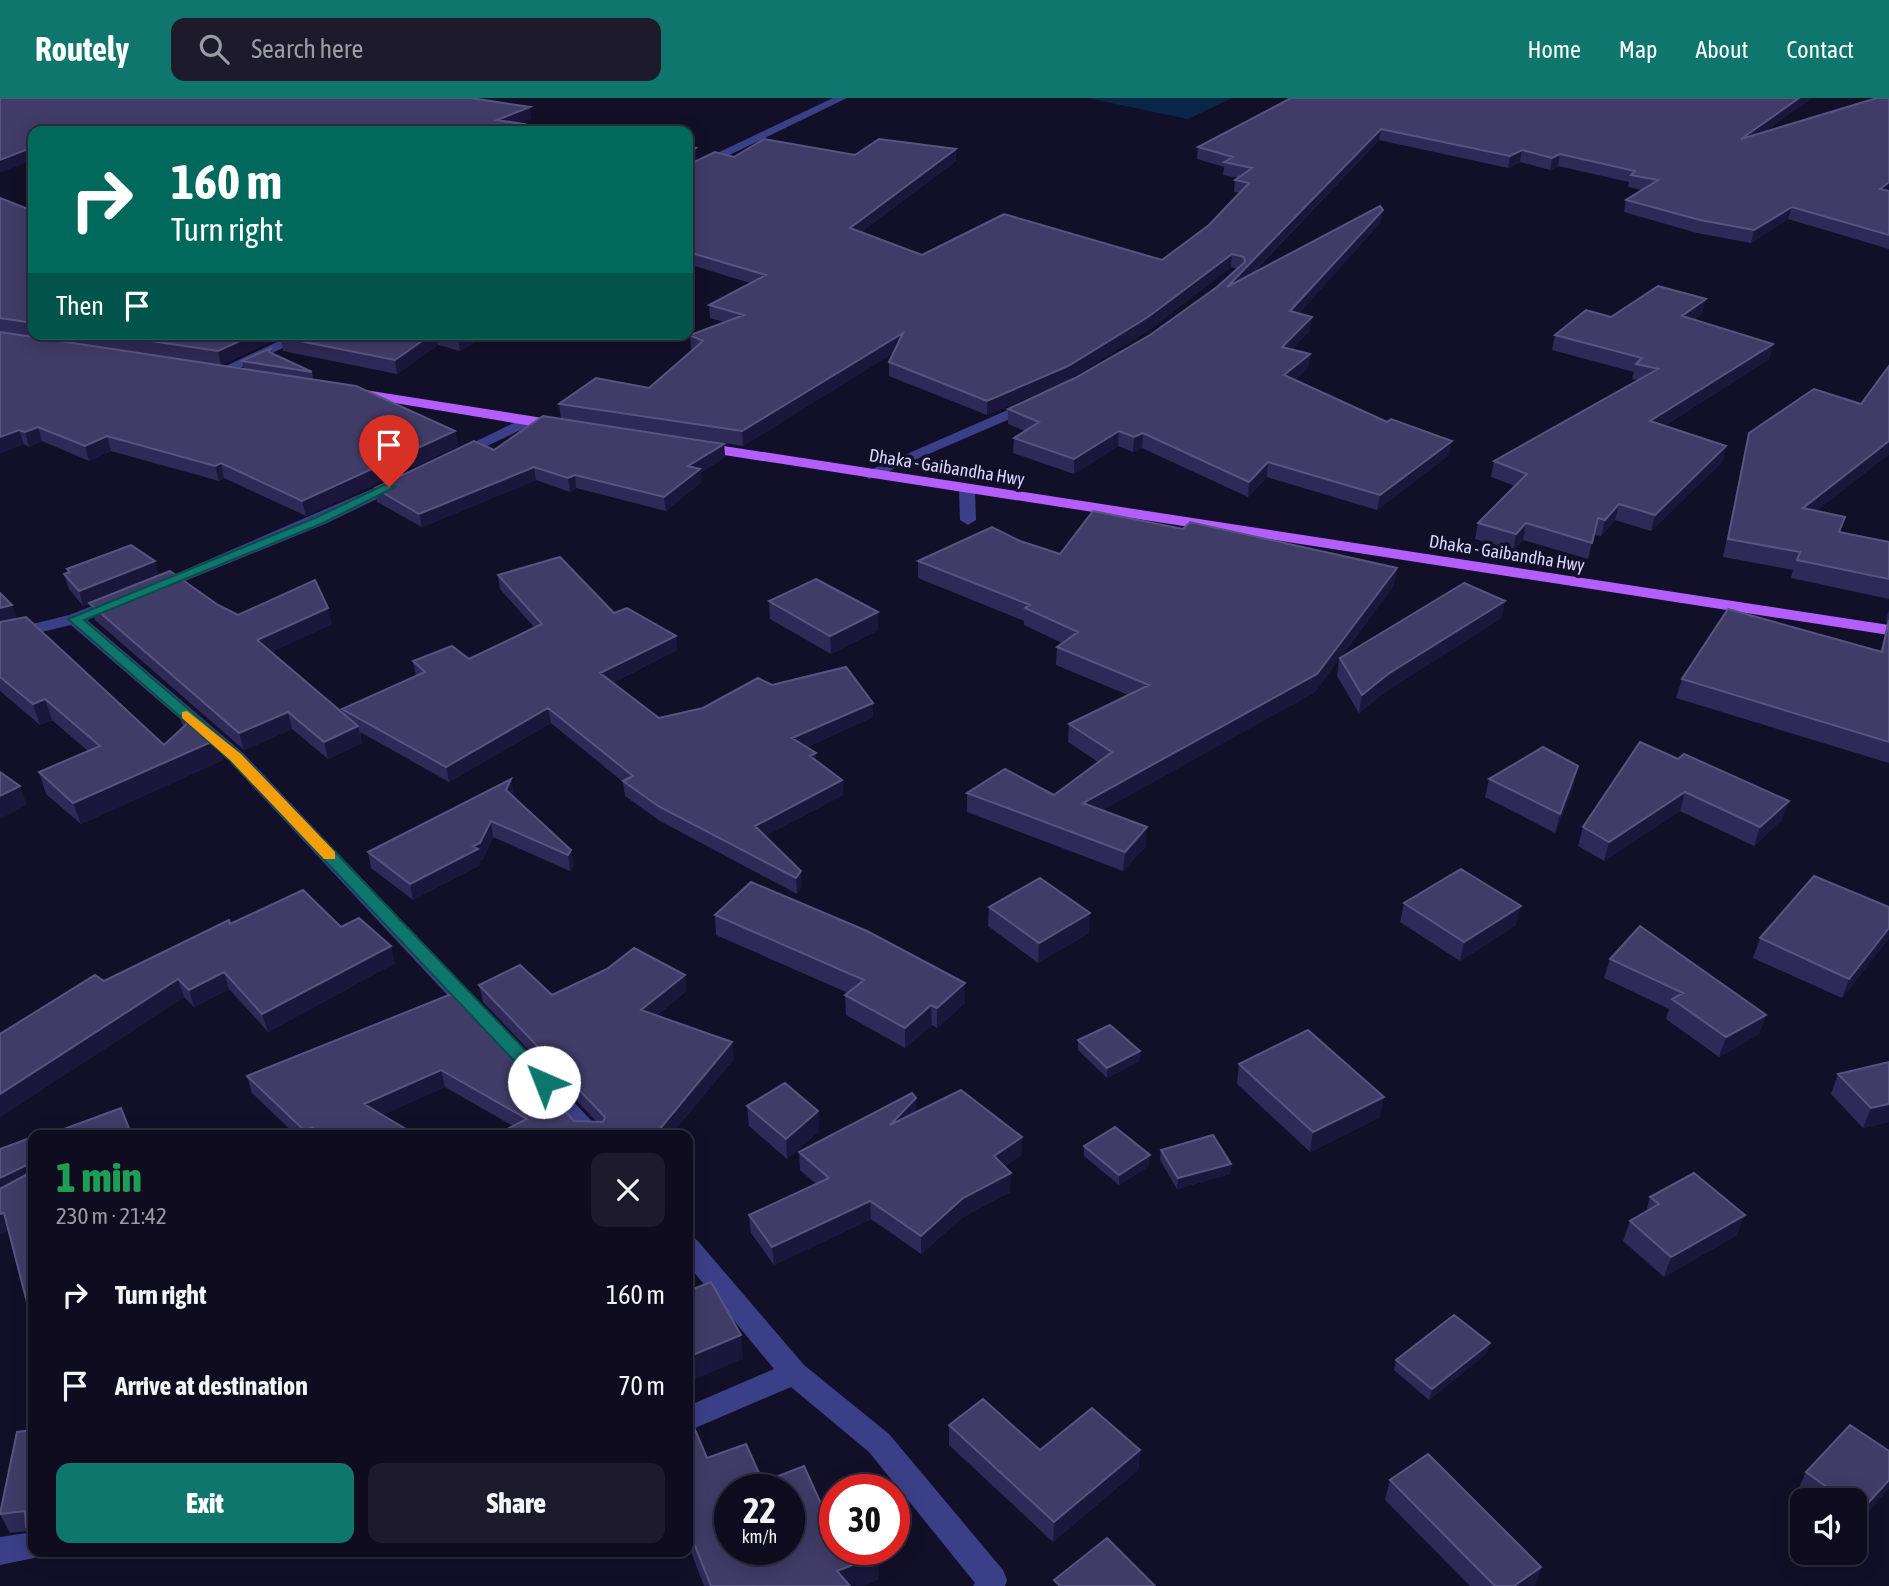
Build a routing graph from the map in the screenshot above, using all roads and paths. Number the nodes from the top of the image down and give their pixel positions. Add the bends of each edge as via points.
1 (842, 98) edge
2 (693, 170) edge
3 (291, 340) edge
4 (216, 370) joint
5 (249, 376) edge
6 (328, 388) edge
7 (1051, 395) edge
8 (528, 421) junction
9 (582, 429) edge
10 (678, 444) edge
11 (442, 462) edge
12 (417, 473) edge
13 (869, 474) junction
14 (967, 489) junction
15 (968, 520) dead end
16 (75, 619) junction
17 (1889, 630) edge
18 (0, 637) edge
19 (588, 1130) edge
20 (693, 1253) edge
21 (794, 1373) junction
22 (693, 1417) edge
23 (28, 1547) edge
24 (0, 1551) edge
25 (989, 1586) edge

1 - 2 street
3 - 4 street
4 - 5 main road
6 - 8 main road
7 - 13 street
8 - 9 main road
8 - 11 street
10 - 13 main road, Dhaka - Gaibandha Hwy
12 - 16 street via 319,520
13 - 14 main road, Dhaka - Gaibandha Hwy
14 - 15 street
14 - 17 main road, Dhaka - Gaibandha Hwy
16 - 18 street
16 - 19 street via 236,757
20 - 21 street
21 - 22 street
21 - 25 street via 879,1443 992,1580
23 - 24 street

